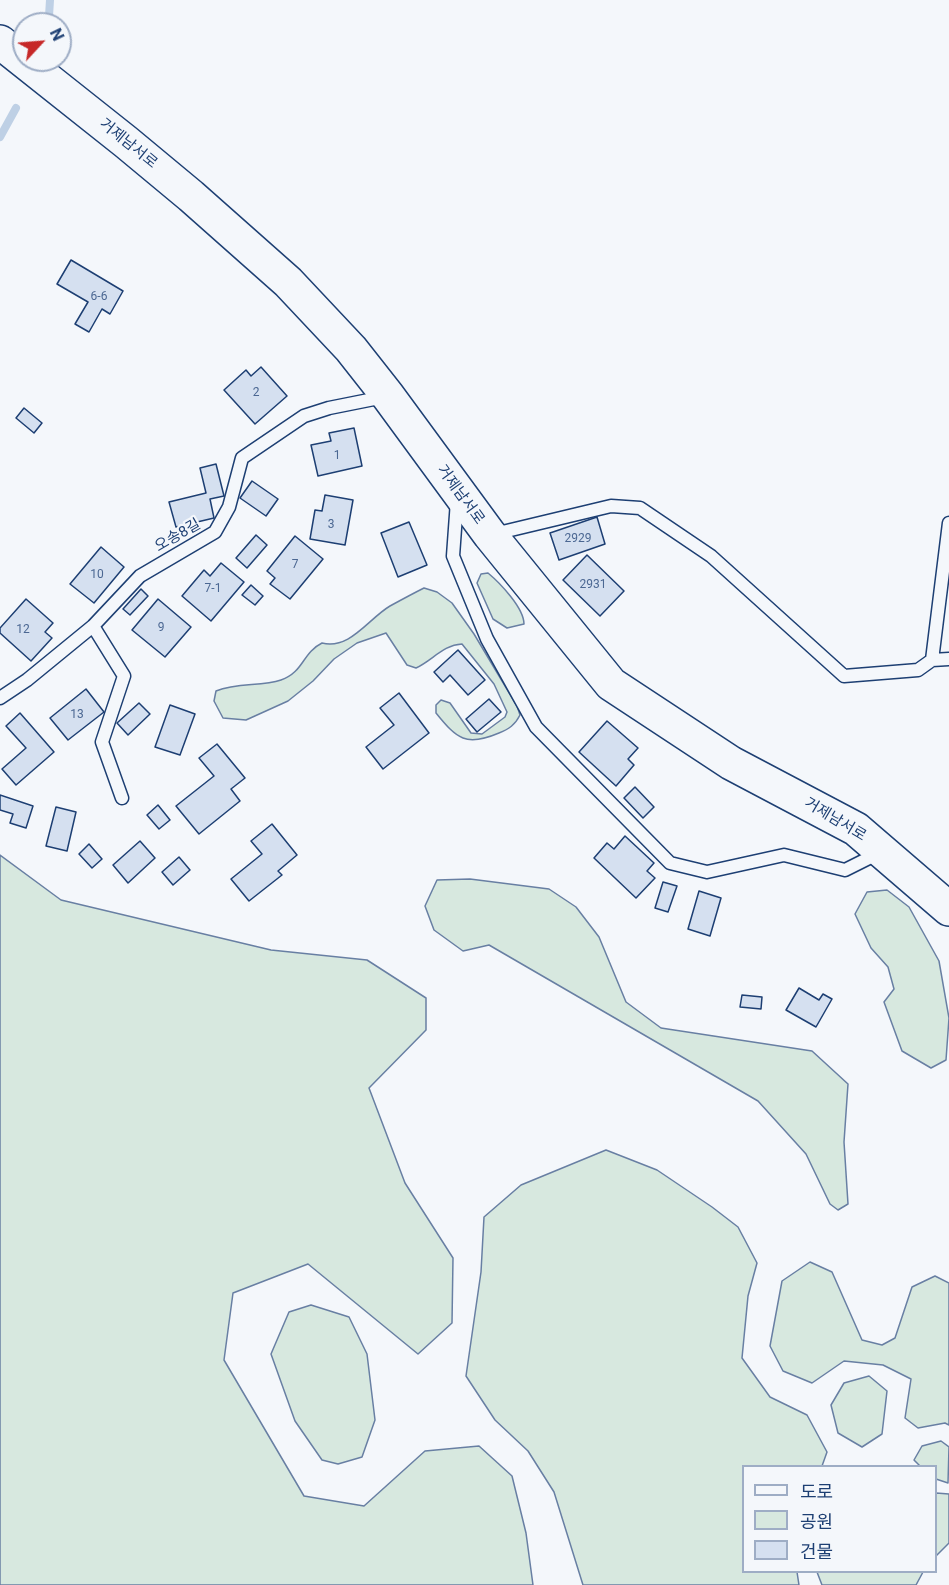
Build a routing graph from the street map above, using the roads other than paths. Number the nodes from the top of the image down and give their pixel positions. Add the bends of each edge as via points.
1 (0, 42) edge
2 (388, 396) junction
3 (458, 492) junction
4 (949, 523) edge
5 (490, 536) junction
6 (93, 626) junction
7 (949, 659) edge
8 (932, 660) junction
9 (0, 698) edge
10 (122, 798) dead end
11 (883, 851) junction
12 (949, 909) edge

1 - 2 main road, 거제남서로 via 143,156 288,282 351,349
2 - 3 main road, 거제남서로
2 - 6 lane, 오송8길 via 304,416 242,458 229,507 215,532 140,576
3 - 5 main road, 거제남서로
3 - 11 lane via 453,556 487,639 536,727 670,863 707,872 784,855 844,870
4 - 8 lane
5 - 8 lane via 611,506 640,508 711,556 844,676 918,670
5 - 11 main road, 거제남서로 via 611,684 732,763 856,829
6 - 9 lane, 오송8길
6 - 10 lane via 124,676 102,741
7 - 8 lane
11 - 12 main road, 거제남서로

